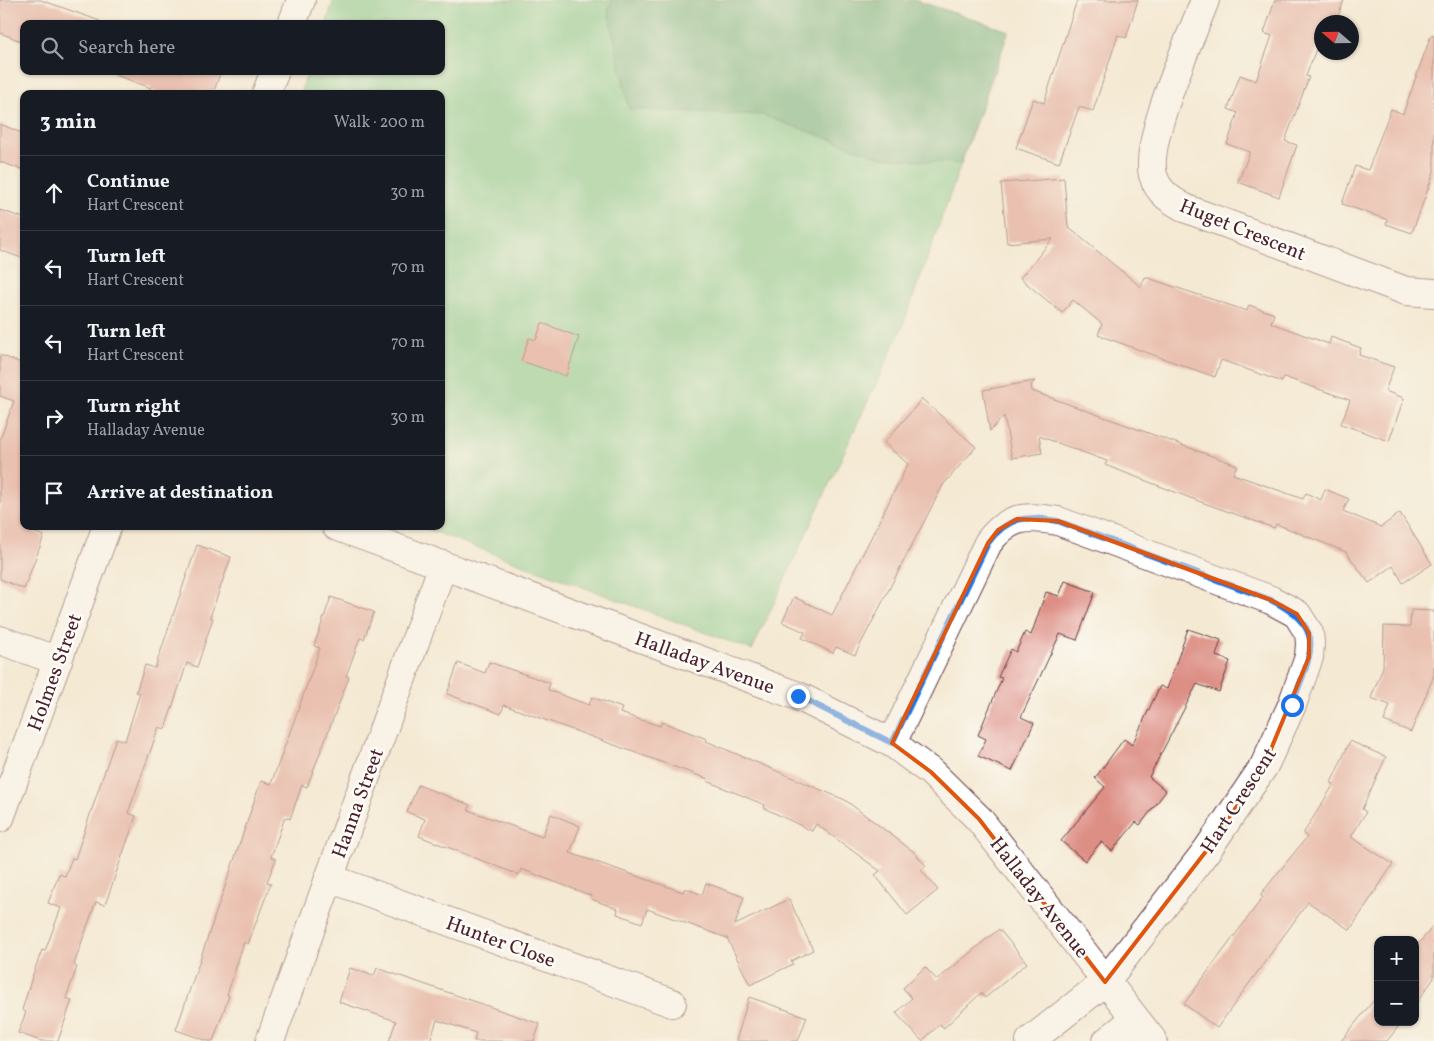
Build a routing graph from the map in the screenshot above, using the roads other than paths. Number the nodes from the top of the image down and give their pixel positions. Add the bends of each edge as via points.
1 (301, 0) edge
2 (1205, 0) edge
3 (294, 20) edge
4 (273, 75) edge
5 (268, 90) edge
6 (1434, 293) edge
7 (106, 530) edge
8 (347, 530) edge
9 (443, 565) junction
10 (0, 640) edge
11 (58, 661) junction
12 (892, 743) junction
13 (0, 818) edge
14 (330, 878) junction
15 (1105, 982) junction
16 (672, 1003) dead end
17 (1135, 1019) junction
18 (270, 1041) edge
19 (1030, 1041) edge
20 (1107, 1041) edge
21 (1153, 1041) edge

1 - 3 street
2 - 6 street, Huget Crescent via 1153,144 1154,176 1160,190 1187,209 1406,291
4 - 5 street
7 - 11 street, Holmes Street
8 - 9 street, Halladay Avenue
9 - 12 street, Halladay Avenue via 798,696
9 - 14 street, Hanna Street
10 - 11 street
11 - 13 street, Holmes Street
12 - 15 street, Halladay Avenue via 930,772 979,819
12 - 15 street, Hart Crescent via 988,543 1006,523 1017,519 1058,521 1271,600 1297,614 1309,633 1309,657 1292,705 1264,766 1212,843
14 - 16 street, Hunter Close
14 - 18 street, Hanna Street
15 - 17 street, Halladay Avenue
15 - 19 street, Hart Crescent
17 - 20 street
17 - 21 street, Halladay Avenue

